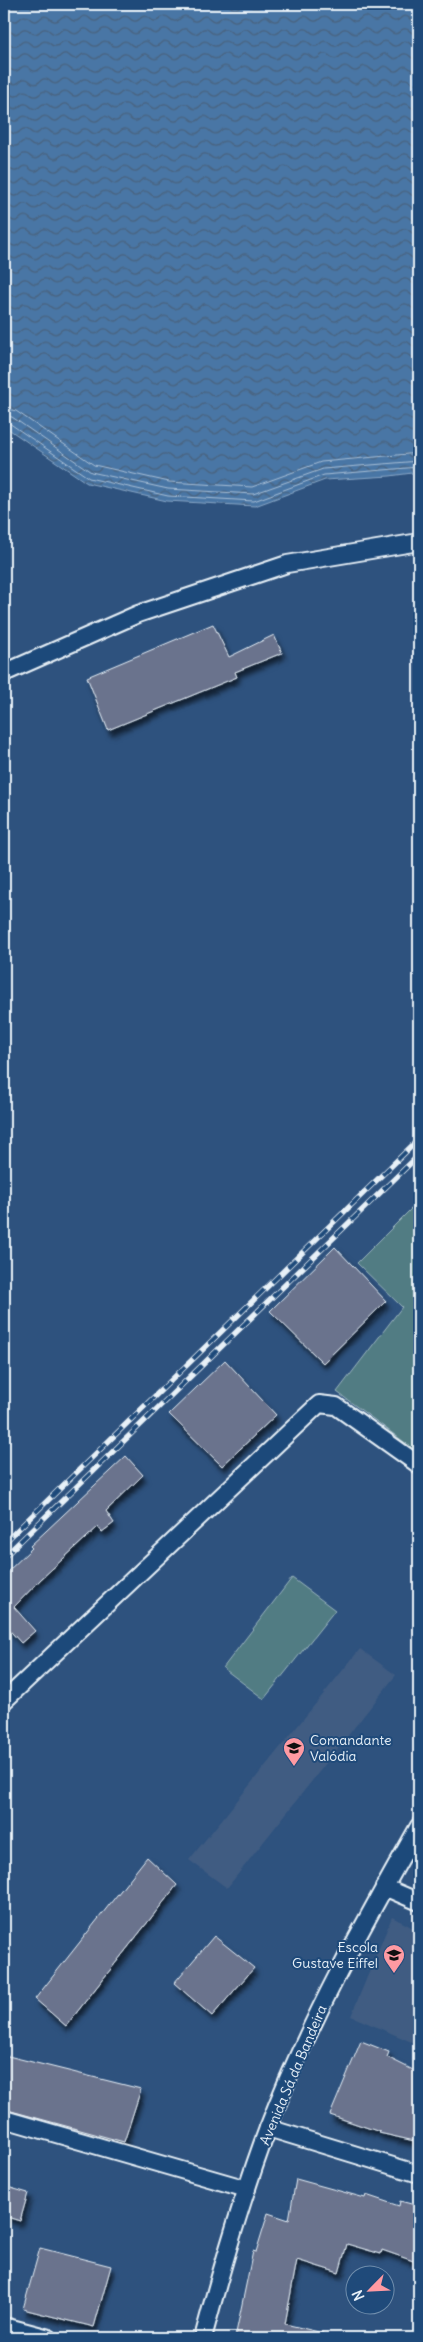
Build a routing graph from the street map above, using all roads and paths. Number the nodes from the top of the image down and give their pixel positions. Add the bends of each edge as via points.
1 (419, 542) edge
2 (4, 673) edge
3 (419, 1465) edge
4 (4, 1701) edge
5 (419, 1826) edge
6 (384, 1887) junction
7 (419, 1902) edge
8 (4, 2119) edge
9 (268, 2128) junction
10 (419, 2174) edge
11 (247, 2189) junction
12 (4, 2326) edge
13 (49, 2338) edge
14 (203, 2338) edge

1 - 2 street via 287,564 138,614
3 - 4 street via 336,1406 318,1404
5 - 6 street, Avenida Sá da Bandeira
6 - 7 street
6 - 9 street, Avenida Sá da Bandeira via 326,1998
8 - 11 street
9 - 10 street
9 - 11 street, Avenida Sá da Bandeira
11 - 14 street, Avenida Sá da Bandeira
12 - 13 street

